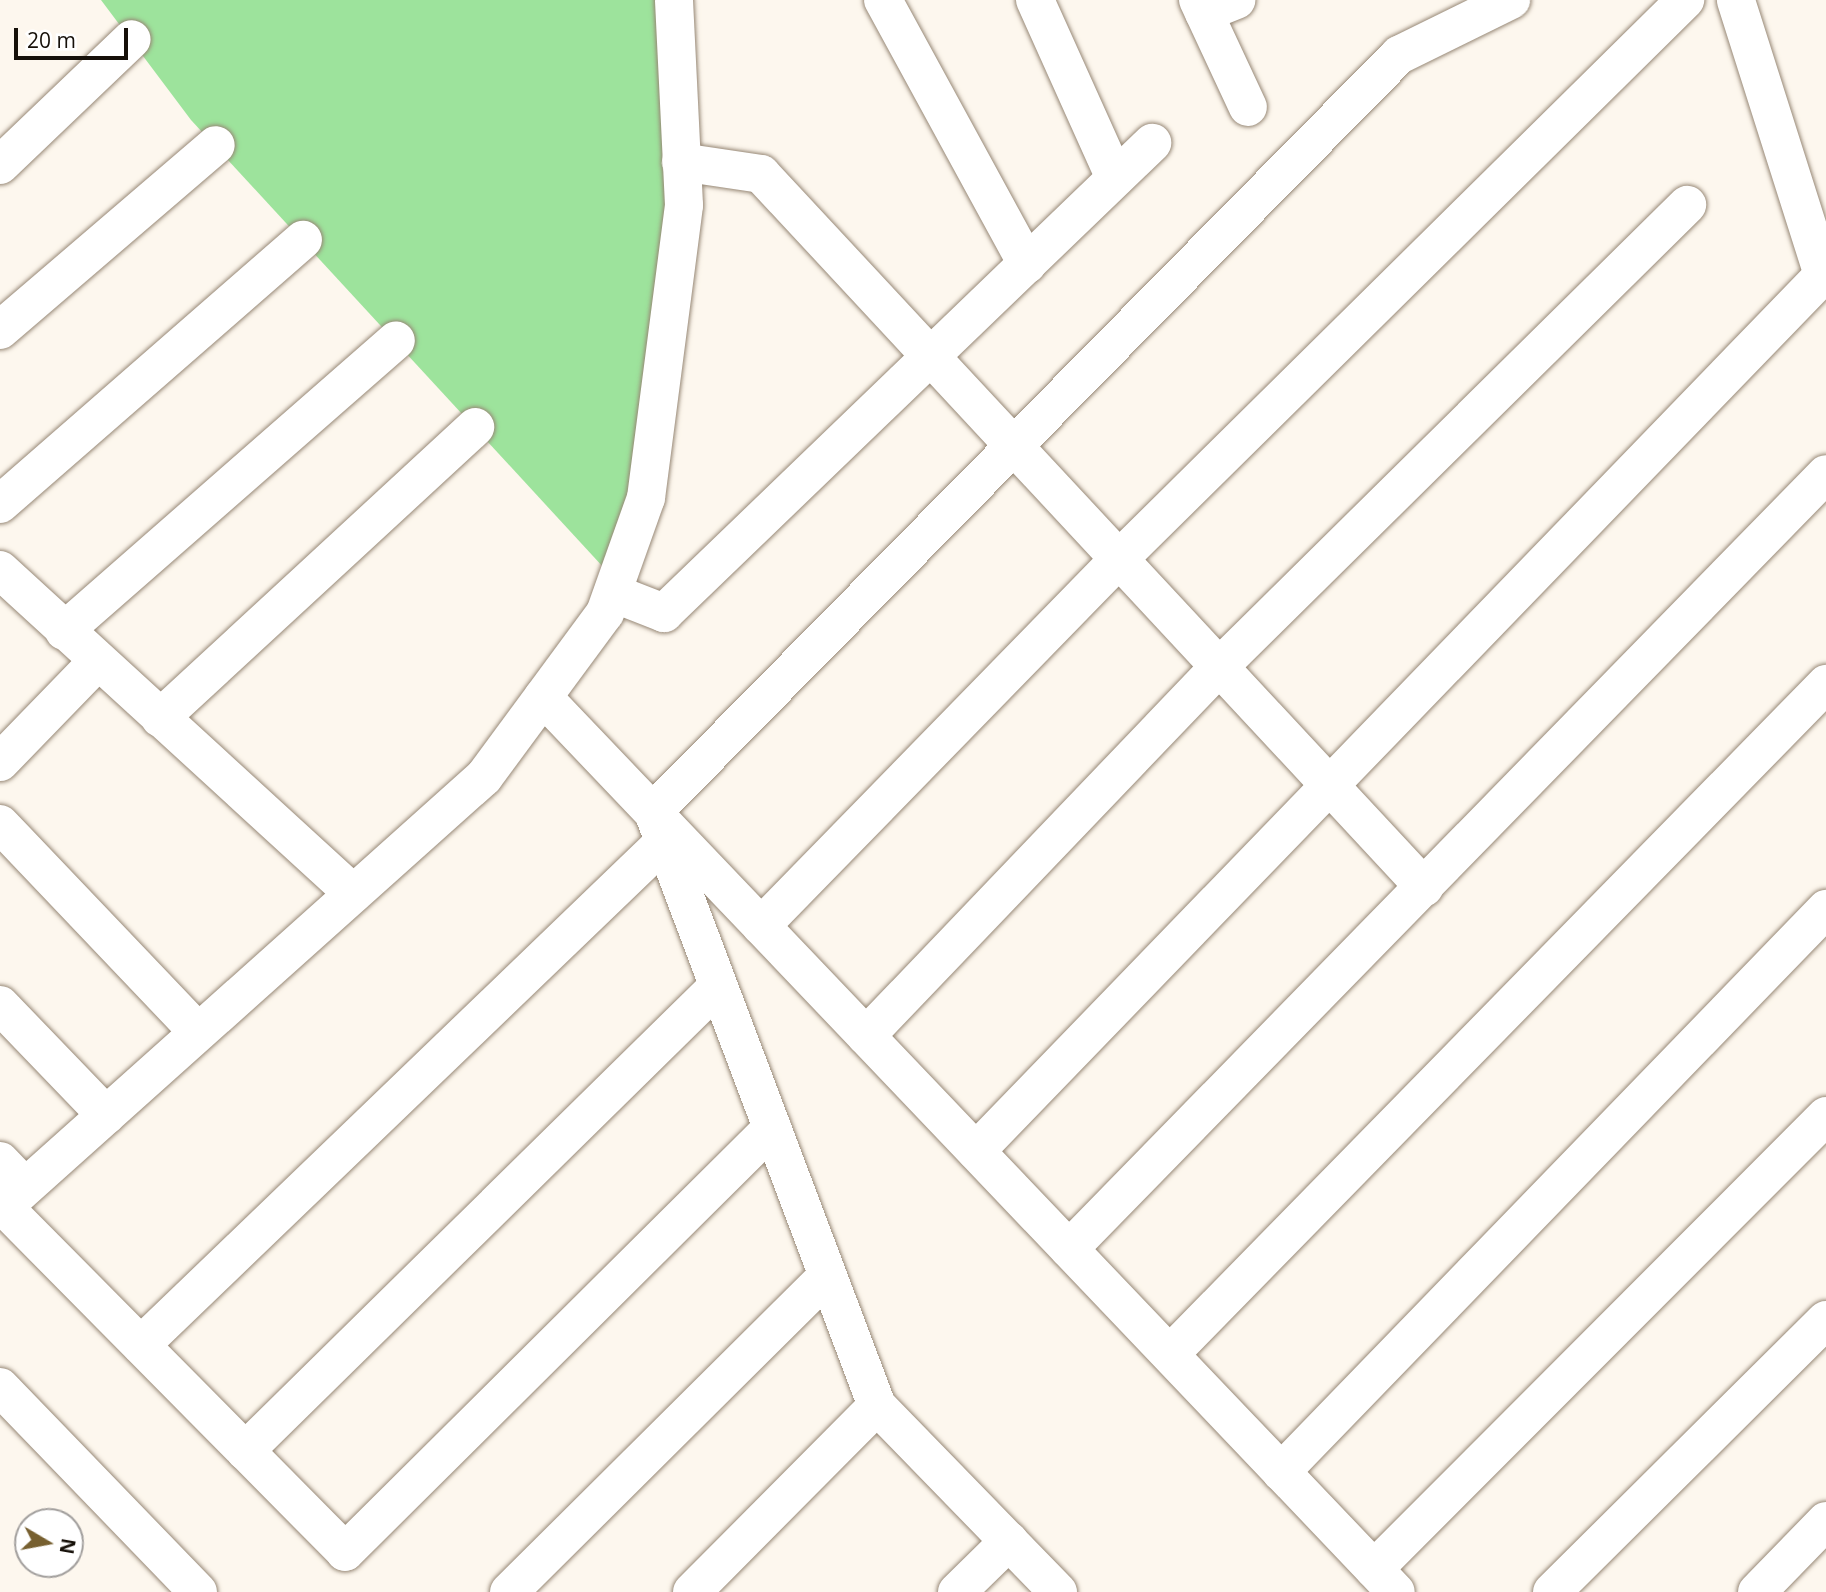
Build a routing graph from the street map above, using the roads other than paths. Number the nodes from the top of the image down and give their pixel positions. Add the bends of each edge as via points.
1 (674, 0) edge
2 (883, 0) edge
3 (1035, 0) edge
4 (1511, 0) edge
5 (1685, 0) edge
6 (1736, 0) edge
7 (1213, 4) edge
8 (132, 40) dead end
9 (1248, 107) dead end
10 (1152, 143) dead end
11 (216, 145) dead end
12 (681, 162) junction
13 (0, 165) edge
14 (1115, 178) junction
15 (1687, 205) dead end
16 (303, 240) dead end
17 (1027, 264) junction
18 (0, 330) edge
19 (396, 340) dead end
20 (931, 357) junction
21 (475, 427) dead end
22 (1014, 446) junction
23 (1826, 474) edge
24 (0, 504) edge
25 (1119, 559) junction
26 (0, 570) edge
27 (613, 593) junction
28 (64, 631) junction
29 (98, 661) junction
30 (1219, 667) junction
31 (1826, 684) edge
32 (543, 697) junction
33 (160, 718) junction
34 (0, 762) edge
35 (1330, 785) junction
36 (0, 824) edge
37 (658, 827) junction
38 (1424, 887) junction
39 (353, 894) junction
40 (1826, 909) edge
41 (761, 926) junction
42 (718, 986) junction
43 (0, 1005) edge
44 (198, 1032) junction
45 (866, 1036) junction
46 (106, 1115) junction
47 (1826, 1116) edge
48 (772, 1128) junction
49 (976, 1151) junction
50 (7, 1191) edge
51 (1069, 1249) junction
52 (827, 1276) junction
53 (1826, 1320) edge
54 (141, 1345) junction
55 (1170, 1354) junction
56 (0, 1387) edge
57 (877, 1406) junction
58 (245, 1451) junction
59 (1281, 1472) junction
60 (1826, 1521) edge
61 (1009, 1541) junction
62 (1385, 1580) edge
63 (198, 1592) edge
64 (509, 1592) edge
65 (692, 1592) edge
66 (957, 1592) edge
67 (1058, 1592) edge
68 (1552, 1592) edge
69 (1757, 1592) edge

1 - 12 street
2 - 17 street
3 - 14 street
4 - 22 street via 1399,55
5 - 25 street
6 - 35 street via 1823,275
7 - 9 street
8 - 13 street
10 - 14 street
11 - 18 street
12 - 20 street via 761,174
12 - 27 street via 684,205 646,498
14 - 17 street
15 - 30 street
16 - 24 street
17 - 20 street
19 - 28 street
20 - 22 street
20 - 27 street via 664,613
21 - 33 street
22 - 25 street
22 - 37 street
23 - 38 street
25 - 30 street
25 - 41 street
26 - 28 street
27 - 32 street via 605,613
28 - 29 street
29 - 33 street
29 - 34 street
30 - 35 street
30 - 45 street
31 - 55 street
32 - 37 street
32 - 39 street via 484,777
33 - 39 street
35 - 38 street
35 - 49 street
36 - 44 street
37 - 41 street
37 - 42 street
37 - 54 street
38 - 51 street
39 - 44 street
40 - 59 street
41 - 45 street
42 - 48 street
42 - 58 street
43 - 46 street
44 - 46 street
45 - 49 street
46 - 50 street
47 - 62 street
48 - 52 street
48 - 58 street via 345,1552
49 - 51 street
50 - 54 street
51 - 55 street
52 - 57 street
52 - 64 street
53 - 68 street
54 - 58 street
55 - 59 street
56 - 63 street
57 - 61 street
57 - 65 street
59 - 62 street
60 - 69 street
61 - 66 street
61 - 67 street

